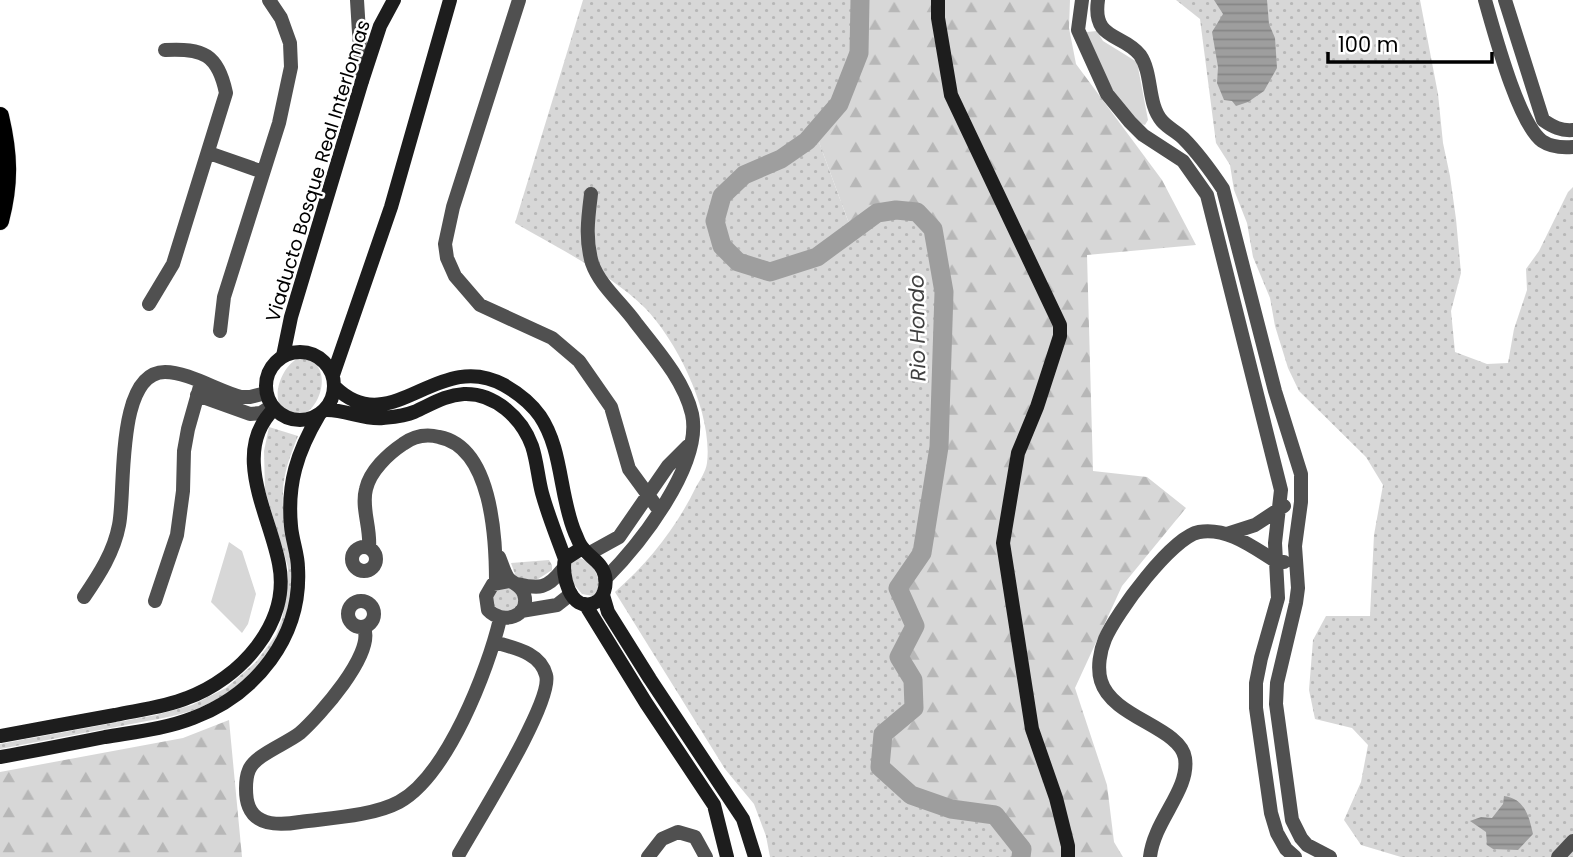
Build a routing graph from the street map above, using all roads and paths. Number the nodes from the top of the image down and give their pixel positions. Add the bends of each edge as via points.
1 (269, 0) edge
2 (356, 0) edge
3 (394, 0) edge
4 (450, 0) edge
5 (519, 0) edge
6 (938, 0) edge
7 (1082, 0) edge
8 (1098, 0) edge
9 (1485, 0) edge
10 (1505, 0) edge
11 (1100, 22) junction
12 (1079, 30) junction
13 (165, 50) dead end
14 (362, 81) junction
15 (0, 116) edge
16 (1161, 121) junction
17 (1573, 130) edge
18 (1143, 135) junction
19 (1573, 147) edge
20 (209, 153) junction
21 (263, 172) junction
22 (591, 194) dead end
23 (0, 221) edge
24 (149, 304) dead end
25 (220, 331) dead end
26 (284, 356) junction
27 (334, 381) junction
28 (199, 389) junction
29 (271, 403) junction
30 (322, 412) junction
31 (692, 442) junction
32 (648, 495) junction
33 (1301, 502) junction
34 (1281, 506) junction
35 (659, 510) junction
36 (1227, 534) junction
37 (369, 548) dead end
38 (586, 551) junction
39 (1295, 561) junction
40 (1277, 562) junction
41 (563, 565) junction
42 (606, 579) junction
43 (508, 582) junction
44 (571, 594) junction
45 (603, 595) junction
46 (84, 597) dead end
47 (155, 601) dead end
48 (585, 604) junction
49 (521, 611) junction
50 (499, 619) junction
51 (364, 628) dead end
52 (494, 642) junction
53 (0, 736) edge
54 (0, 757) edge
55 (1573, 841) edge
56 (459, 854) dead end
57 (648, 857) edge
58 (706, 857) edge
59 (727, 857) edge
60 (755, 857) edge
61 (1068, 857) edge
62 (1150, 857) edge
63 (1295, 857) edge
64 (1330, 857) edge
65 (1559, 857) edge

1 - 21 street via 290,43 291,67
2 - 14 street
3 - 14 main road, Viaducto Bosque Real Interlomas
4 - 27 main road via 391,208
5 - 32 street via 453,207 445,244 447,258 455,276 480,305 552,338 579,361 611,407 629,469
6 - 61 main road via 951,95 1060,325 1037,407 1018,453 1003,543 1032,729 1056,798
7 - 12 street
8 - 11 street
9 - 19 street via 1530,129 1542,141 1559,148
10 - 17 street via 1543,120 1553,128
11 - 12 street
11 - 16 street via 1107,34 1140,56
12 - 18 street via 1107,94
13 - 20 street via 188,48 207,54 222,77 226,93
14 - 26 main road, Viaducto Bosque Real Interlomas via 291,317
15 - 23 main road via 8,190
16 - 18 street
16 - 33 street via 1189,145 1223,189 1301,474
18 - 34 street via 1183,162 1208,195 1281,490
20 - 21 street
20 - 24 street via 173,264
21 - 25 street via 225,297
22 - 31 street via 586,235 593,265 675,376 692,415
26 - 27 main road via 313,354 325,362
26 - 29 main road via 268,373
27 - 30 main road via 331,402
27 - 38 main road via 349,398 379,404 405,398 439,381 475,376 493,379 525,399 547,426 568,513
28 - 29 street
28 - 46 street via 165,372 153,374 136,391 125,447 119,526 103,568
28 - 47 street via 184,451 177,535
29 - 30 main road via 285,418 299,421
29 - 53 main road via 259,428 255,470 256,488 280,566 278,597 268,631 249,656 220,681 187,699
30 - 41 main road via 340,410 380,418 407,414 463,394 479,394 497,402 512,415 532,446
30 - 54 main road via 296,464 289,495 298,568 292,623 262,671 230,699 194,718
31 - 32 street
31 - 35 street via 681,477
32 - 35 street
32 - 38 street via 620,537
33 - 34 street
33 - 39 street
34 - 36 street via 1255,525
34 - 40 street
35 - 42 street via 632,552
36 - 40 street
36 - 62 street via 1196,533 1174,546 1112,628 1098,667 1103,687 1115,704 1174,740 1185,755 1183,782 1155,832
37 - 43 street via 365,501 373,472 403,443 427,435 447,438 474,460
38 - 41 main road
38 - 42 main road
39 - 40 street
39 - 64 street via 1295,617 1277,684 1282,755 1296,830 1312,849
40 - 63 street via 1278,598 1261,658 1256,708 1271,813 1277,833
41 - 43 street via 553,582 543,586
41 - 44 main road
42 - 45 main road
43 - 49 street via 524,594
43 - 50 street via 488,590 488,610
44 - 48 main road
44 - 49 street via 557,605
45 - 48 main road via 597,602
45 - 60 main road via 608,612 743,819
48 - 59 main road via 714,805
49 - 50 street via 511,619
50 - 52 street
51 - 52 street via 362,651 335,695 300,732 249,770 248,807 257,819 295,823 399,802 422,784 445,755
52 - 56 street via 537,657 547,676 534,721
55 - 65 street
57 - 58 street via 662,839 678,832 695,837

